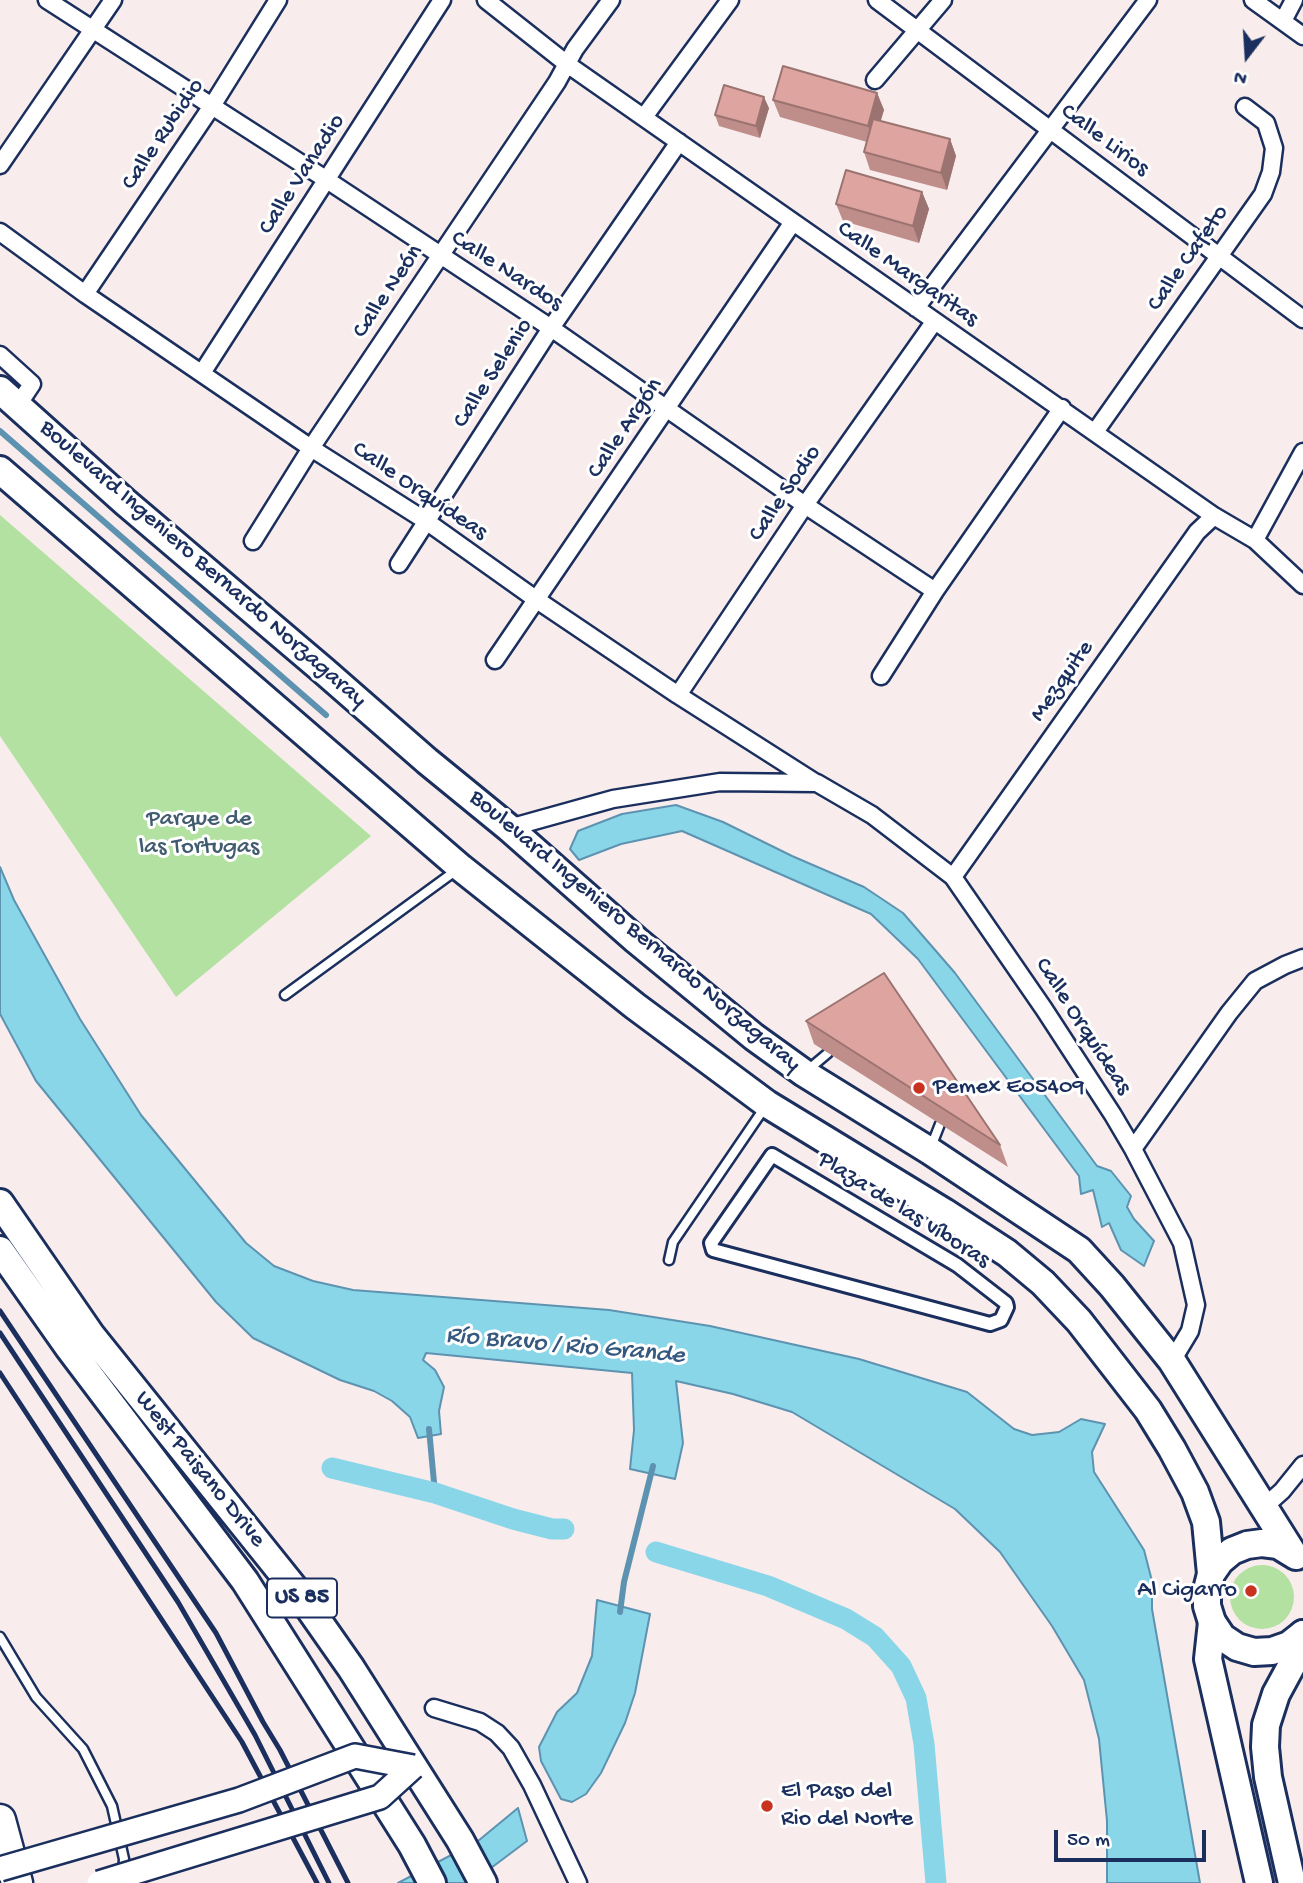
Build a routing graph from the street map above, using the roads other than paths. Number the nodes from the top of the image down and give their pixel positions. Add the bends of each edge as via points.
1 (47, 0) edge
2 (113, 0) edge
3 (278, 0) edge
4 (442, 0) edge
5 (486, 0) edge
6 (611, 0) edge
7 (730, 0) edge
8 (877, 0) edge
9 (943, 0) edge
10 (1149, 0) edge
11 (1253, 0) edge
12 (1294, 0) edge
13 (1283, 21) junction
14 (93, 30) junction
15 (919, 30) junction
16 (1303, 36) edge
17 (567, 64) junction
18 (875, 80) dead end
19 (212, 106) junction
20 (1245, 107) dead end
21 (644, 117) junction
22 (1049, 128) junction
23 (679, 142) junction
24 (0, 165) edge
25 (327, 180) junction
26 (793, 222) junction
27 (0, 232) edge
28 (1219, 256) junction
29 (440, 257) junction
30 (85, 294) junction
31 (916, 308) junction
32 (1303, 319) edge
33 (934, 322) junction
34 (551, 328) junction
35 (0, 355) edge
36 (202, 373) junction
37 (17, 393) edge
38 (1062, 408) junction
39 (666, 410) junction
40 (1095, 432) junction
41 (311, 448) junction
42 (1303, 452) edge
43 (0, 470) edge
44 (805, 505) junction
45 (1214, 516) junction
46 (426, 521) junction
47 (1255, 540) junction
48 (253, 541) dead end
49 (399, 564) dead end
50 (1303, 585) edge
51 (935, 591) junction
52 (537, 600) junction
53 (495, 660) dead end
54 (881, 676) dead end
55 (678, 695) junction
56 (817, 783) junction
57 (509, 828) junction
58 (461, 868) junction
59 (954, 877) junction
60 (1303, 958) edge
61 (285, 995) dead end
62 (828, 1053) edge
63 (804, 1073) junction
64 (766, 1104) junction
65 (879, 1120) junction
66 (940, 1124) edge
67 (1133, 1149) junction
68 (930, 1151) junction
69 (854, 1156) junction
70 (0, 1203) edge
71 (710, 1245) joint
72 (0, 1250) edge
73 (669, 1260) dead end
74 (80, 1341) junction
75 (1172, 1361) junction
76 (1303, 1465) edge
77 (1264, 1507) junction
78 (1299, 1556) edge
79 (1211, 1574) junction
80 (1212, 1622) junction
81 (1303, 1634) edge
82 (0, 1637) edge
83 (433, 1708) dead end
84 (355, 1756) junction
85 (414, 1767) junction
86 (380, 1797) junction
87 (0, 1819) edge
88 (9, 1872) edge
89 (1295, 1878) edge
90 (99, 1883) edge
91 (123, 1883) edge
92 (432, 1883) edge
93 (483, 1883) edge
94 (578, 1883) edge
95 (1258, 1883) edge

1 - 14 street, Calle Nardos
2 - 14 street
3 - 19 street, Calle Rubidio
4 - 25 street, Calle Vanadio
5 - 17 street, Calle Margaritas
6 - 17 street, Calle Neón
7 - 21 street
8 - 15 street, Calle Lirios
9 - 15 street
10 - 22 street
11 - 13 street
12 - 13 street
13 - 16 street
14 - 19 street, Calle Nardos
14 - 24 street
15 - 18 street
15 - 22 street, Calle Lirios
17 - 21 street, Calle Margaritas
17 - 29 street, Calle Neón
19 - 25 street, Calle Nardos
19 - 30 street, Calle Rubidio
20 - 28 street, Calle Cafeto via 1266,123 1274,148 1271,172 1263,194
21 - 23 street, Calle Margaritas
22 - 28 street, Calle Lirios
22 - 31 street
23 - 26 street, Calle Margaritas
23 - 34 street, Calle Selenio
25 - 29 street, Calle Nardos
25 - 36 street, Calle Vanadio
26 - 31 street, Calle Margaritas
26 - 39 street, Calle Argón
27 - 30 street, Calle Orquídeas
28 - 32 street, Calle Lirios
28 - 40 street, Calle Cafeto
29 - 34 street, Calle Nardos
29 - 41 street, Calle Neón
30 - 36 street, Calle Orquídeas
31 - 33 street, Calle Margaritas
33 - 38 street, Calle Margaritas
33 - 44 street, Calle Sodio
34 - 39 street, Calle Nardos
34 - 46 street, Calle Selenio
35 - 37 street
36 - 41 street, Calle Orquídeas
37 - 57 main road, Boulevard Ingeniero Bernardo Norzagaray via 125,502
38 - 40 street, Calle Margaritas
38 - 51 street
39 - 44 street, Calle Nardos
39 - 52 street, Calle Argón
40 - 45 street, Calle Margaritas
41 - 46 street, Calle Orquídeas
41 - 48 street, Calle Neón
42 - 47 street
43 - 58 main road, Boulevard Ingeniero Bernardo Norzagaray
44 - 51 street, Calle Nardos
44 - 55 street, Calle Sodio
45 - 47 street, Calle Margaritas
45 - 59 street, Mezquite via 1197,532
46 - 49 street, Calle Selenio
46 - 52 street, Calle Orquídeas
47 - 50 street, Calle Margaritas
51 - 54 street
52 - 53 street, Calle Argón
52 - 55 street, Calle Orquídeas
55 - 56 street, Calle Orquídeas
56 - 57 street, Calle Orquídeas via 720,782 613,799
56 - 59 street, Calle Orquídeas via 872,815
57 - 63 main road, Boulevard Ingeniero Bernardo Norzagaray via 647,949
58 - 61 lane
58 - 64 main road, Boulevard Ingeniero Bernardo Norzagaray
59 - 67 street, Calle Orquídeas
60 - 67 street via 1255,981
62 - 63 lane
63 - 65 main road, Boulevard Ingeniero Bernardo Norzagaray
64 - 69 main road, Boulevard Ingeniero Bernardo Norzagaray
64 - 73 lane via 673,1242
65 - 68 main road, Boulevard Ingeniero Bernardo Norzagaray
65 - 69 main road
66 - 68 lane
67 - 75 street, Calle Orquídeas via 1182,1243 1192,1283 1196,1305 1190,1331
68 - 75 main road, Boulevard Ingeniero Bernardo Norzagaray via 1079,1250
69 - 79 main road, Boulevard Ingeniero Bernardo Norzagaray via 1007,1253 1079,1321 1148,1410 1195,1492 1206,1522
70 - 74 main road, West Paisano Drive / US 85
71 - 71 street, Plaza de las víboras via 713,1251 989,1324 1001,1320 1007,1307 957,1265 772,1156
72 - 74 main road, West Paisano Drive / US 85
74 - 84 main road, West Paisano Drive / US 85 via 245,1581
74 - 85 main road, West Paisano Drive / US 85 via 302,1598
75 - 77 main road, Boulevard Ingeniero Bernardo Norzagaray
76 - 77 street
77 - 78 main road, Boulevard Ingeniero Bernardo Norzagaray
78 - 79 main road via 1278,1545 1247,1545 1232,1551
79 - 80 main road, Boulevard Ingeniero Bernardo Norzagaray via 1207,1598
80 - 81 main road via 1222,1637 1254,1652 1289,1645
80 - 95 main road via 1208,1658
81 - 89 main road via 1296,1659 1276,1694 1265,1747 1268,1777
82 - 91 lane via 36,1697 83,1749 111,1806 124,1859
83 - 94 street via 480,1723 511,1748
84 - 85 main road, bridge
84 - 86 main road, West Paisano Drive / US 85
84 - 88 main road, bridge via 239,1800
85 - 86 main road, bridge
85 - 93 main road, West Paisano Drive / US 85
86 - 90 main road, bridge
86 - 92 main road, West Paisano Drive / US 85
87 - 88 highway

